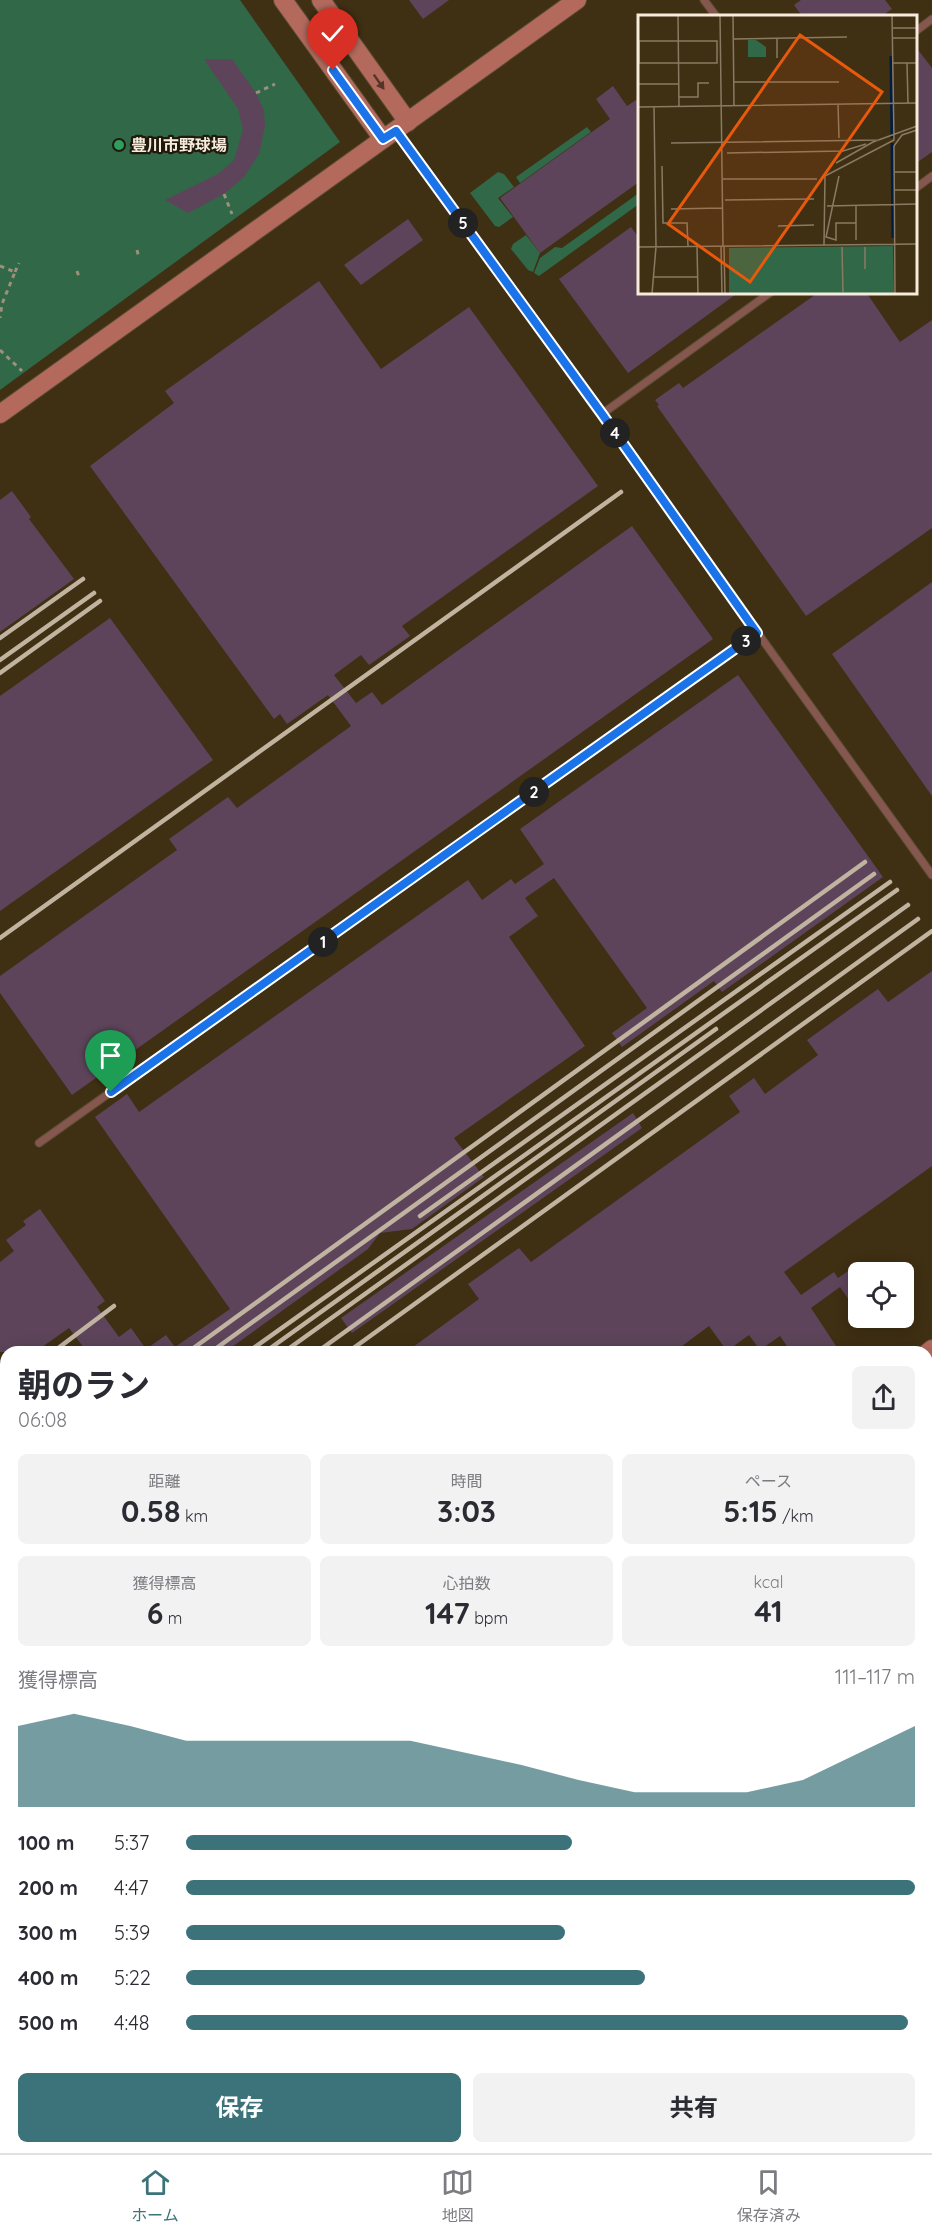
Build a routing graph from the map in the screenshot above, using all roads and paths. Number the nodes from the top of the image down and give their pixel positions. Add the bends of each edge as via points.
1 (283, 0) edge
2 (321, 0) edge
3 (577, 0) edge
4 (704, 0) edge
5 (715, 15) edge
6 (932, 19) edge
7 (917, 30) edge
8 (275, 84) dead end
9 (256, 93) dead end
10 (396, 131) junction
11 (932, 176) edge
12 (917, 187) edge
13 (224, 194) dead end
14 (232, 214) dead end
15 (137, 250) dead end
16 (139, 258) dead end
17 (19, 263) dead end
18 (0, 266) edge
19 (77, 271) dead end
20 (15, 272) junction
21 (79, 277) dead end
22 (768, 294) edge
23 (1, 304) edge
24 (0, 318) edge
25 (0, 350) edge
26 (22, 371) dead end
27 (0, 414) edge
28 (602, 414) junction
29 (757, 633) junction
30 (932, 875) edge
31 (39, 1143) dead end

1 - 10 street
2 -> 10 street
3 - 10 street
4 - 5 lane
6 - 7 lane
8 - 9 path
10 - 27 street
10 - 28 lane
11 - 12 lane
13 - 14 path
15 - 16 path
17 - 20 path
18 - 20 path
19 - 21 path
20 - 23 path
22 - 28 lane
23 - 24 path
25 - 26 path
28 - 29 lane
29 - 30 lane
29 - 31 lane

